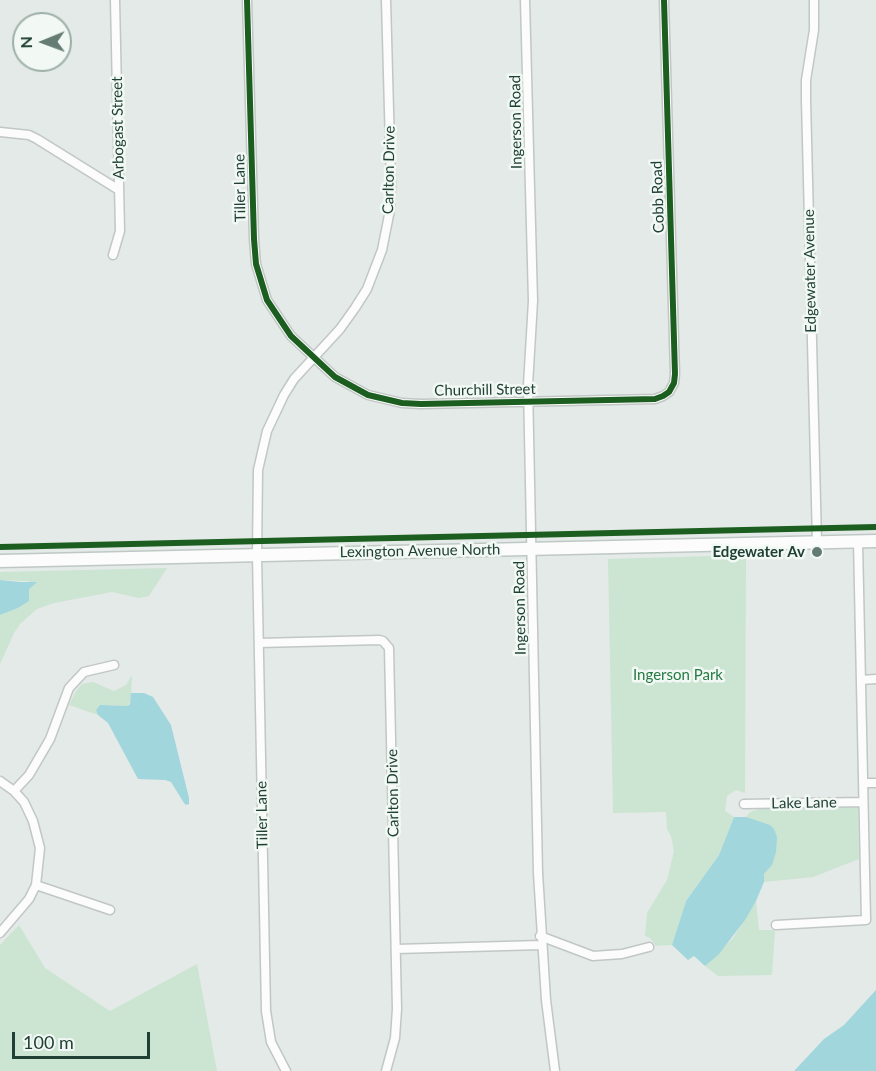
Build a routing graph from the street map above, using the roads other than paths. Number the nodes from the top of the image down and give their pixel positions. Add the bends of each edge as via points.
1 (115, 0) edge
2 (248, 0) edge
3 (387, 0) edge
4 (525, 0) edge
5 (664, 0) edge
6 (814, 0) edge
7 (0, 132) edge
8 (119, 190) junction
9 (112, 255) dead end
10 (313, 358) junction
11 (669, 392) joint
12 (528, 401) junction
13 (858, 541) junction
14 (876, 541) edge
15 (817, 542) junction
16 (531, 548) junction
17 (257, 555) junction
18 (0, 561) edge
19 (259, 643) junction
20 (114, 665) dead end
21 (876, 679) edge
22 (861, 680) junction
23 (0, 781) edge
24 (863, 783) junction
25 (876, 783) edge
26 (15, 791) junction
27 (863, 802) junction
28 (744, 804) dead end
29 (36, 885) junction
30 (110, 910) dead end
31 (776, 925) dead end
32 (0, 933) edge
33 (541, 941) junction
34 (649, 947) dead end
35 (396, 949) junction
36 (286, 1071) edge
37 (386, 1071) edge
38 (555, 1071) edge

1 - 8 street, Arbogast Street
2 - 10 street, Tiller Lane via 256,264 275,314
3 - 10 street, Carlton Drive via 391,184 387,232 367,289 340,329
4 - 12 street, Ingerson Road via 533,301
5 - 11 street, Cobb Road via 675,374
6 - 15 street, Edgewater Avenue via 806,100
7 - 8 street via 38,139
8 - 9 street, Arbogast Street via 120,231
10 - 12 street, Churchill Street via 350,387 384,400 421,404
10 - 17 street, Carlton Drive via 284,394 267,431 258,470
11 - 12 street, Churchill Street via 655,399
12 - 16 street, Ingerson Road
13 - 14 main road, Lexington Avenue North
13 - 15 main road, Lexington Avenue North
13 - 22 street
15 - 16 main road, Lexington Avenue North
16 - 17 main road, Lexington Avenue North
16 - 33 street, Ingerson Road
17 - 18 main road, Lexington Avenue North
17 - 19 street, Tiller Lane
19 - 35 street, Carlton Drive via 379,640 389,648
19 - 36 street, Tiller Lane via 266,1011 271,1042
20 - 26 street via 84,672 69,688 50,739
21 - 22 street
22 - 24 street
23 - 26 street
24 - 25 street
24 - 27 street
26 - 29 street via 33,821 40,848
27 - 28 street, Lake Lane
27 - 31 street via 866,920
29 - 30 street
29 - 32 street
33 - 34 street via 593,956
33 - 35 street
33 - 38 street, Ingerson Road
35 - 37 street, Carlton Drive via 396,1022

